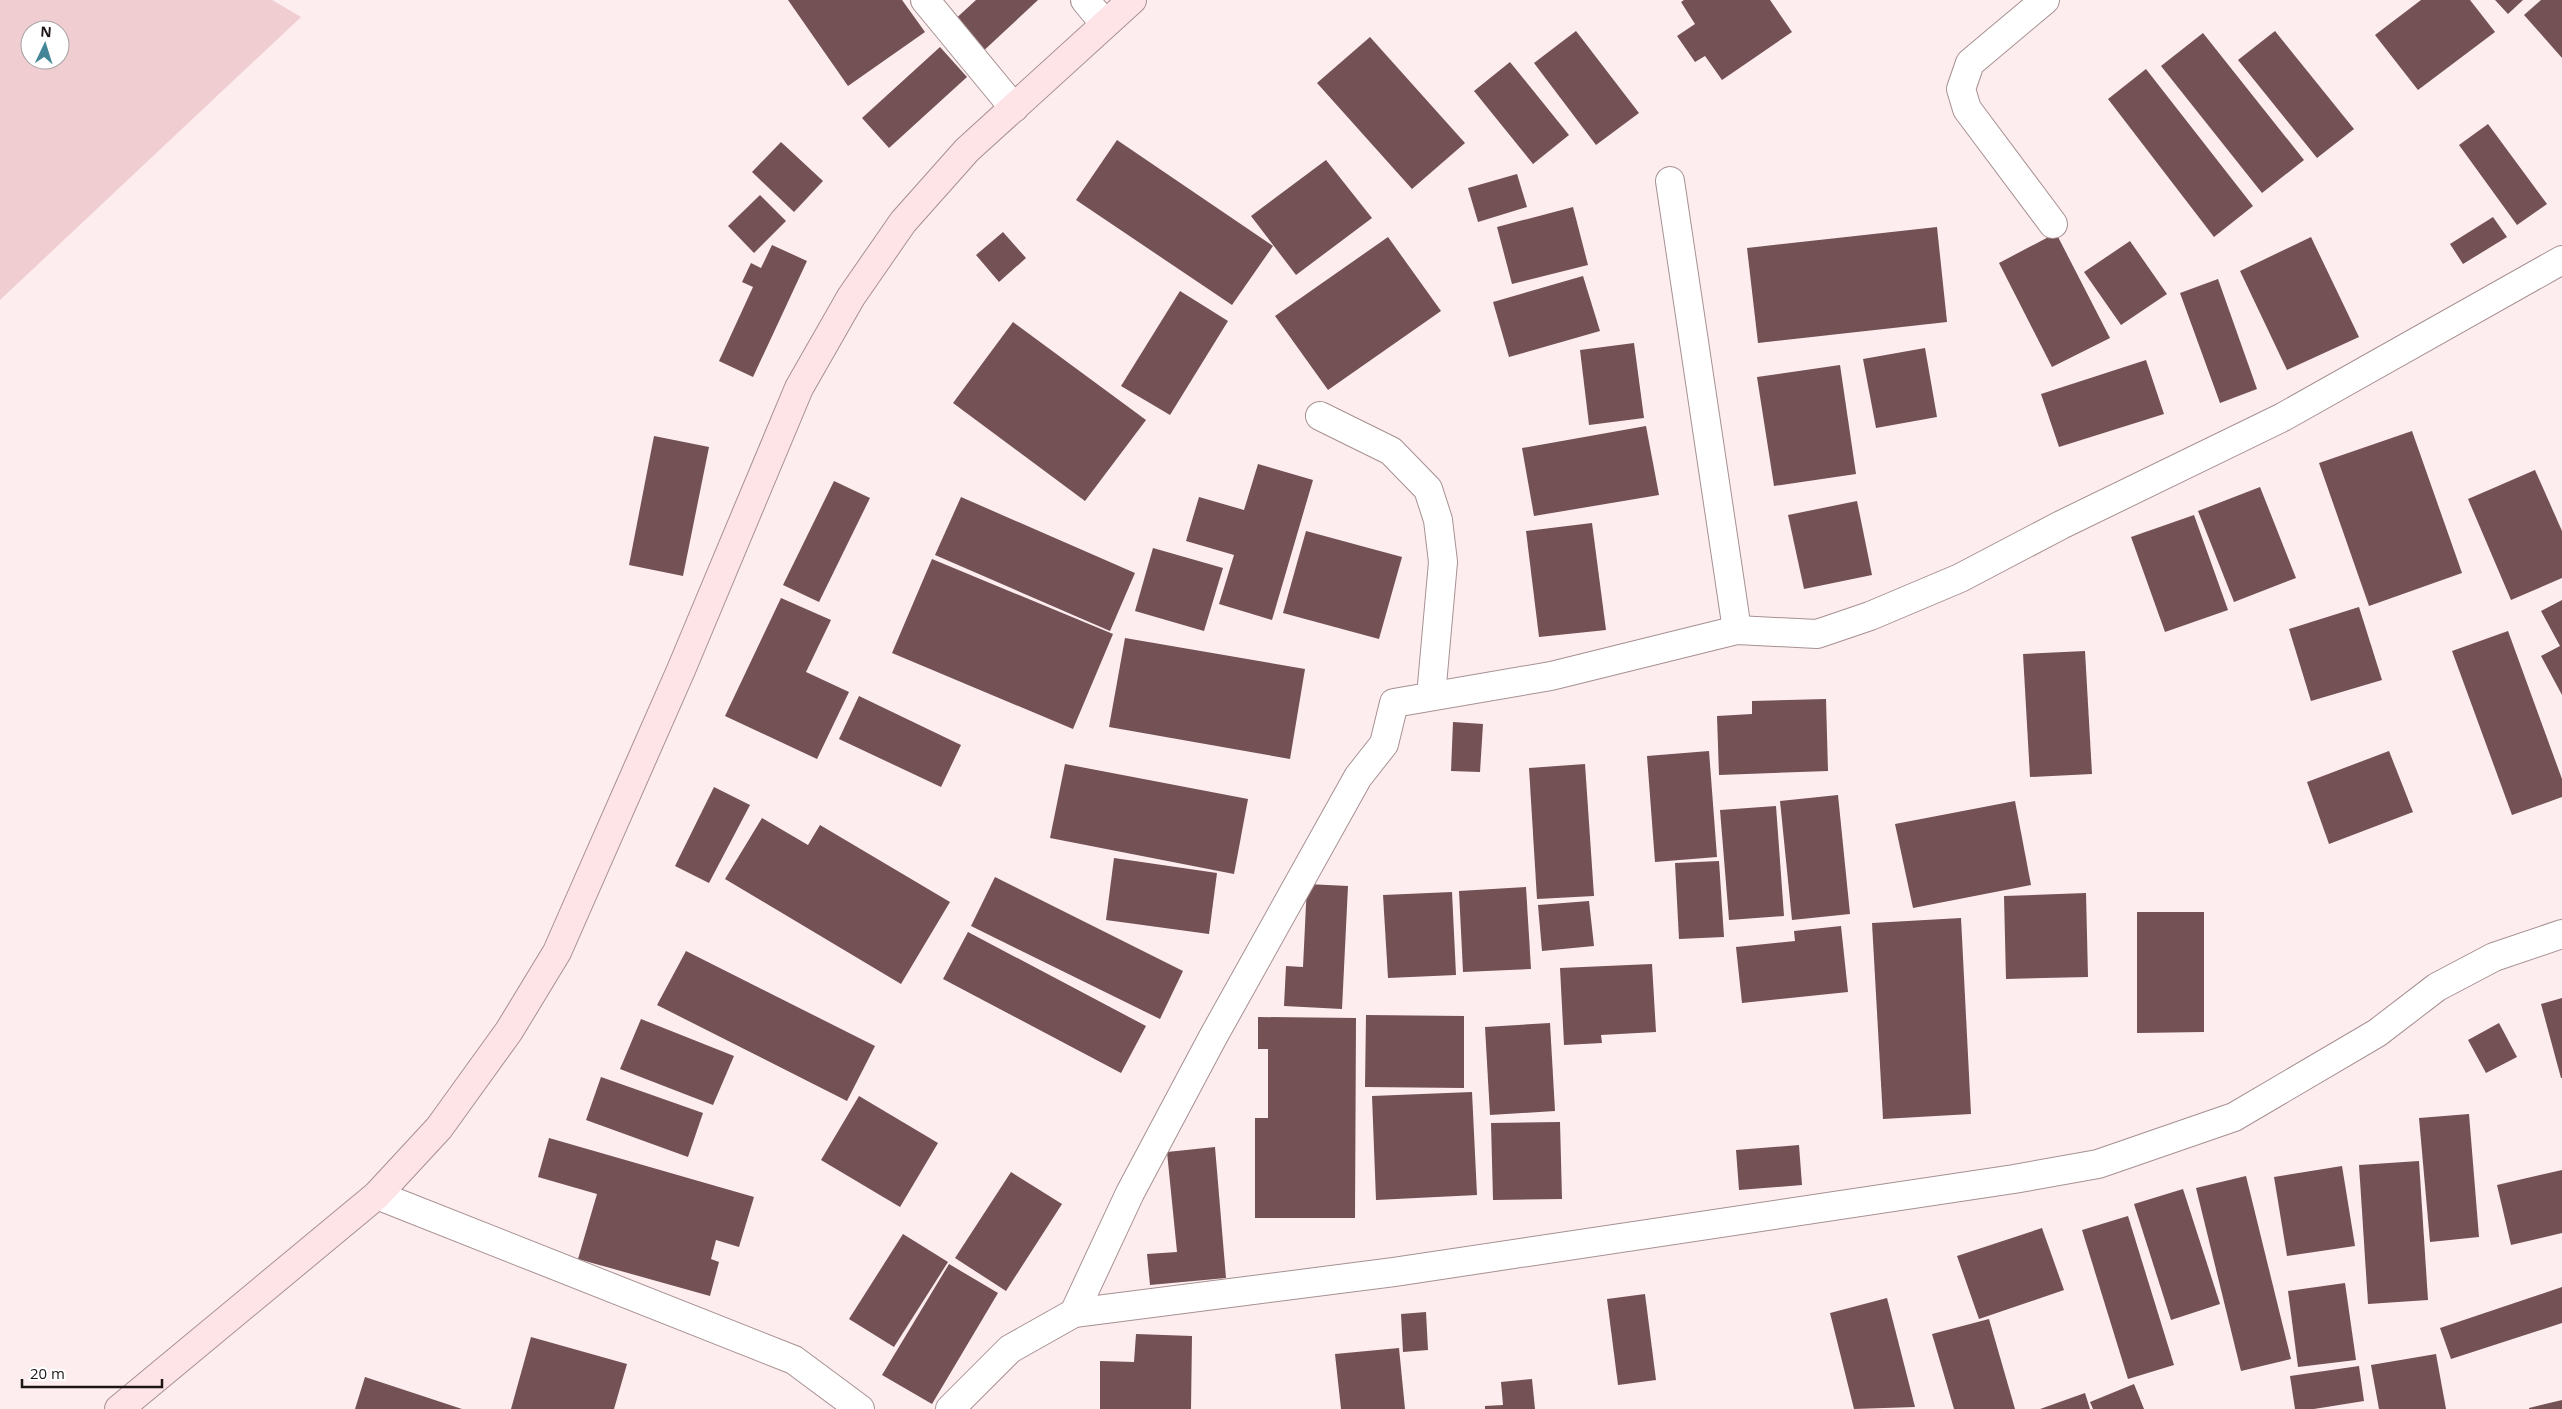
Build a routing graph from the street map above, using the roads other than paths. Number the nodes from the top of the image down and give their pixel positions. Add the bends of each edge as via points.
1 (925, 0) edge
2 (1085, 0) edge
3 (1132, 0) edge
4 (2045, 0) edge
5 (1104, 23) junction
6 (1014, 108) junction
7 (1670, 181) dead end
8 (2053, 224) dead end
9 (2562, 260) edge
10 (1320, 416) dead end
11 (1737, 630) junction
12 (1430, 696) junction
13 (2562, 934) edge
14 (377, 1195) junction
15 (1074, 1313) junction
16 (118, 1409) edge
17 (860, 1409) edge
18 (950, 1409) edge

1 - 6 street
2 - 5 street
3 - 5 street
4 - 8 street via 1970,63 1961,89 1967,109
5 - 6 street
6 - 14 street via 966,150 903,222 851,297 799,388 682,670 557,952 509,1031 439,1128
7 - 11 street
9 - 11 street via 2282,416 1960,578 1870,616 1817,634
10 - 12 street via 1391,451 1428,488 1438,520 1443,562
11 - 12 street via 1550,676
12 - 15 street via 1394,703 1384,744 1358,777 1213,1037 1130,1193
13 - 15 street via 2494,957 2437,987 2377,1033 2234,1117 2098,1164 1394,1272
14 - 16 street
14 - 17 street via 794,1360
15 - 18 street via 1010,1349

